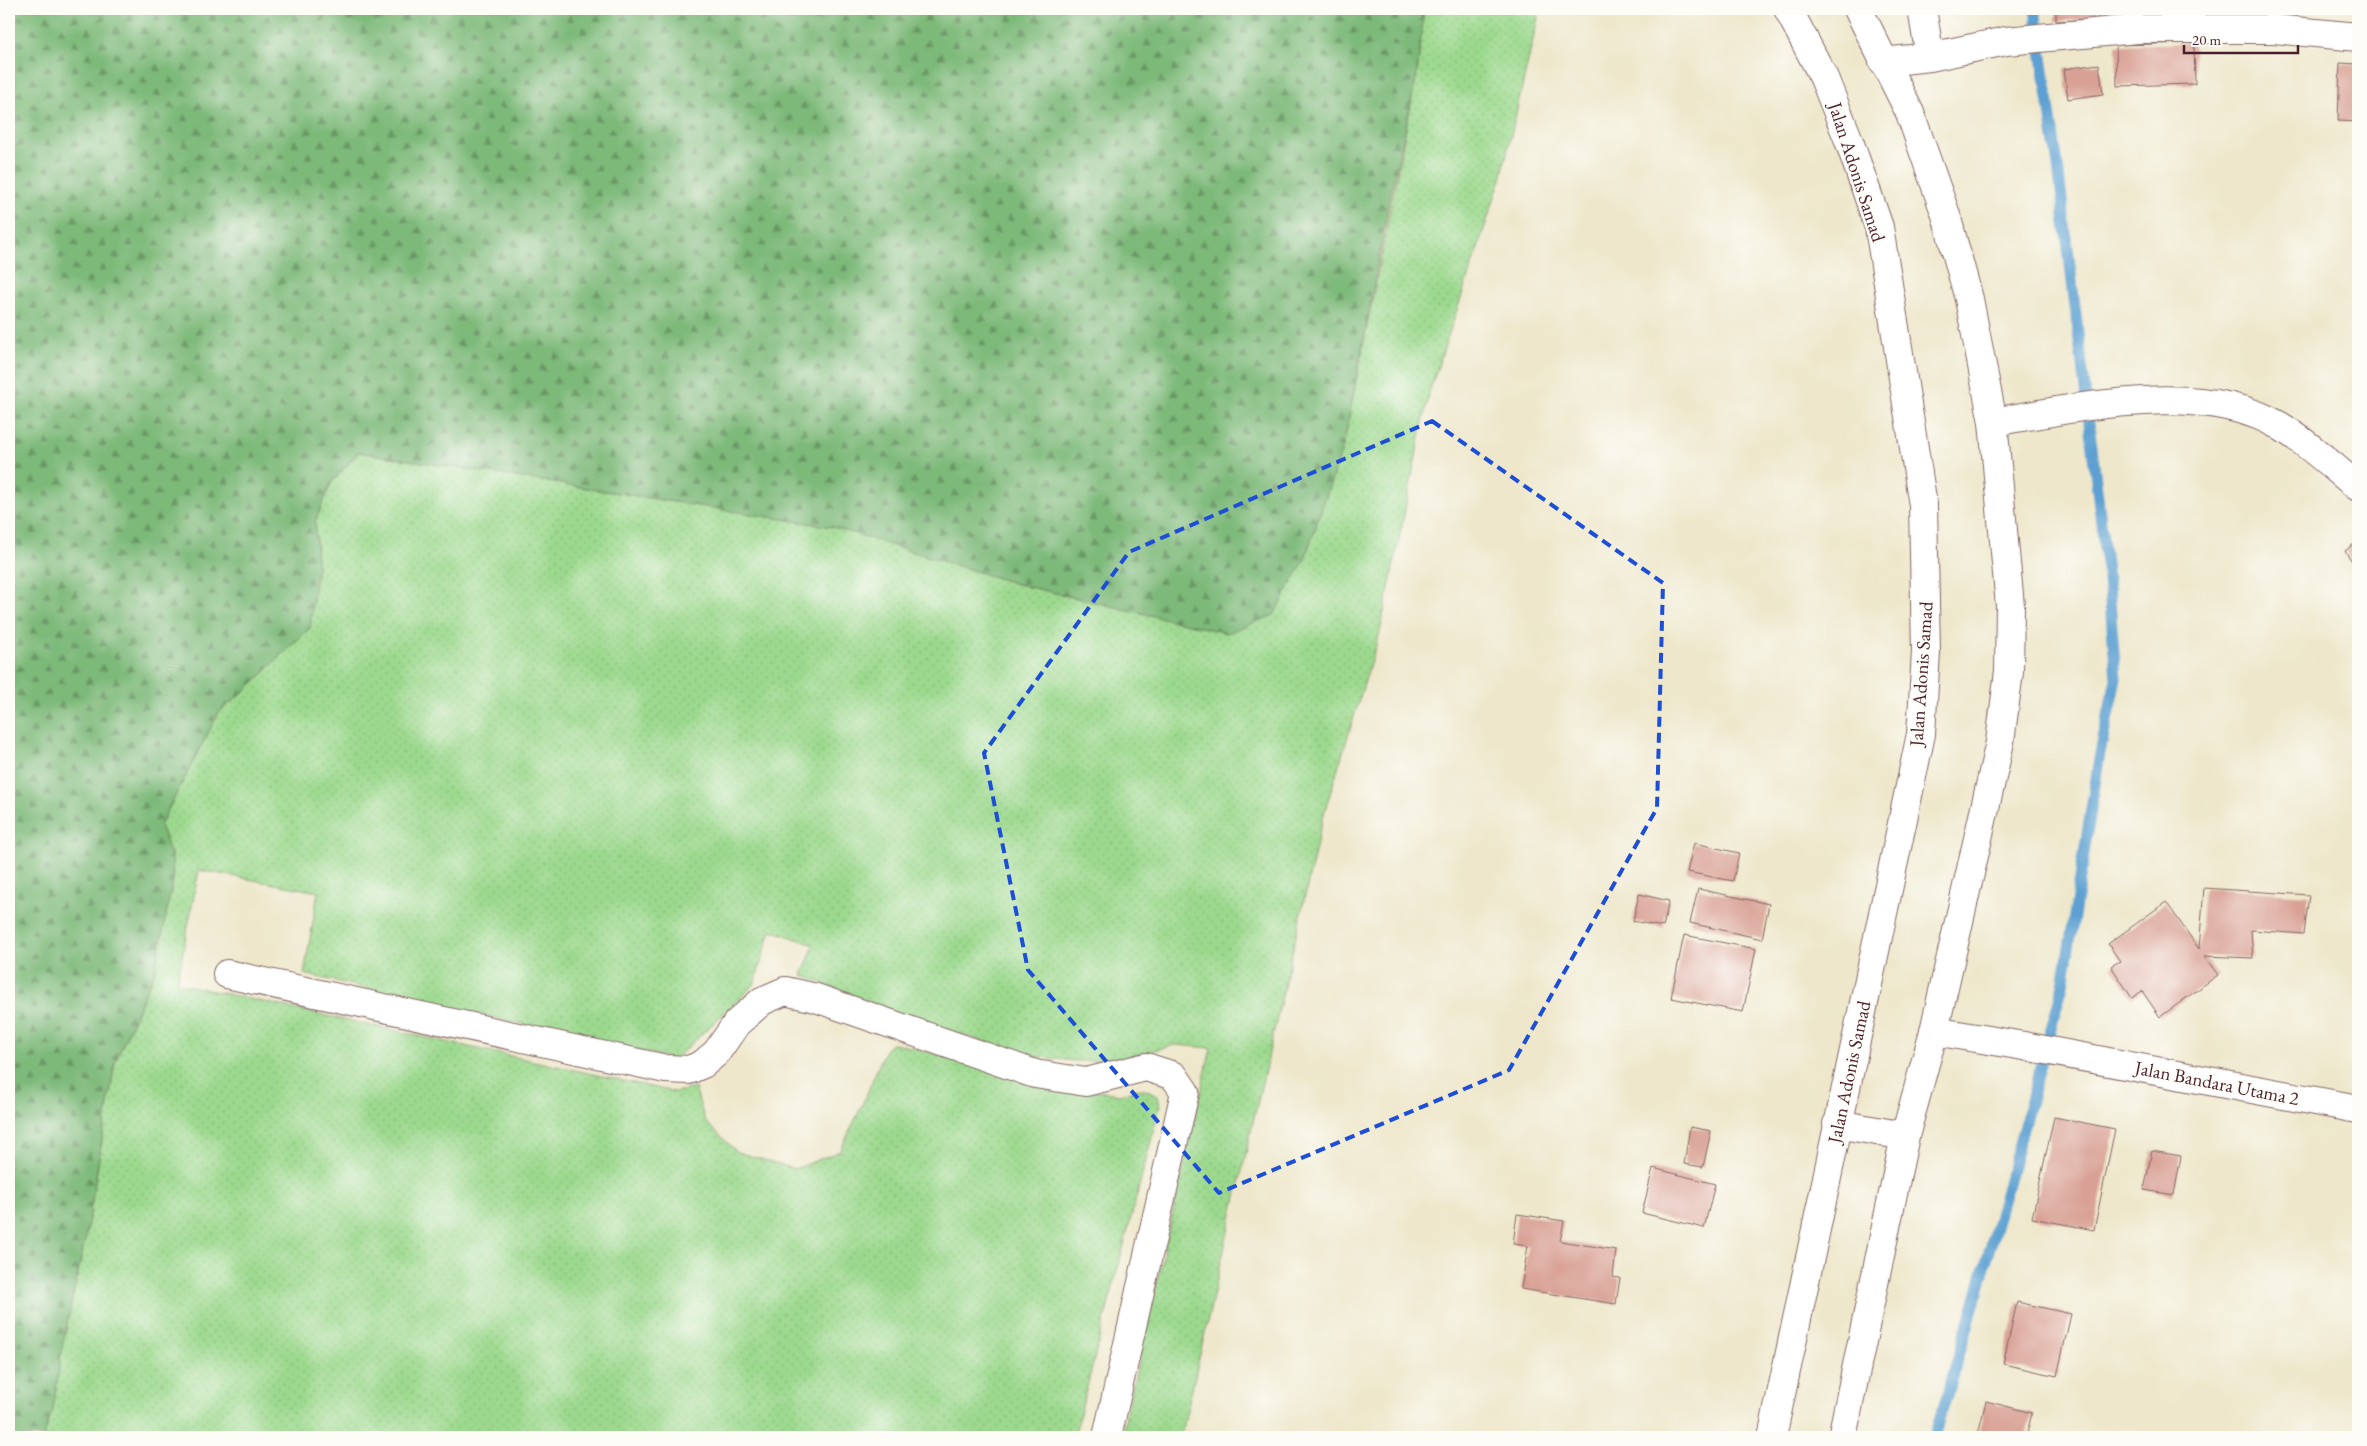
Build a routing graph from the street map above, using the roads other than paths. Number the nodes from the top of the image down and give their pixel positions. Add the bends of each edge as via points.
1 (1788, 9) edge
2 (1858, 9) edge
3 (1922, 9) edge
4 (2358, 37) edge
5 (1930, 56) junction
6 (1883, 62) junction
7 (1992, 422) junction
8 (2358, 487) edge
9 (227, 974) dead end
10 (1934, 1031) junction
11 (2358, 1109) edge
12 (1837, 1124) junction
13 (1905, 1136) junction
14 (1107, 1437) edge
15 (1772, 1437) edge
16 (1842, 1437) edge

1 - 12 main road, Jalan Adonis Samad via 1824,78 1879,227 1924,524 1926,652 1921,734
2 - 6 main road
3 - 5 main road
4 - 5 main road via 2274,29 2138,29 2006,40
5 - 6 main road
6 - 7 main road via 1910,114 1946,214 1969,299
7 - 8 main road via 2076,408 2179,399 2221,405 2280,426
7 - 10 main road via 2010,606 2010,671 2000,742
9 - 14 main road via 666,1070 689,1070 702,1064 716,1053 737,1023 762,1001 785,991 816,998 1035,1074 1086,1082 1146,1067 1174,1076 1185,1092
10 - 11 main road, Jalan Bandara Utama 2
10 - 13 main road
12 - 13 main road
12 - 15 main road, Jalan Adonis Samad
13 - 16 main road

